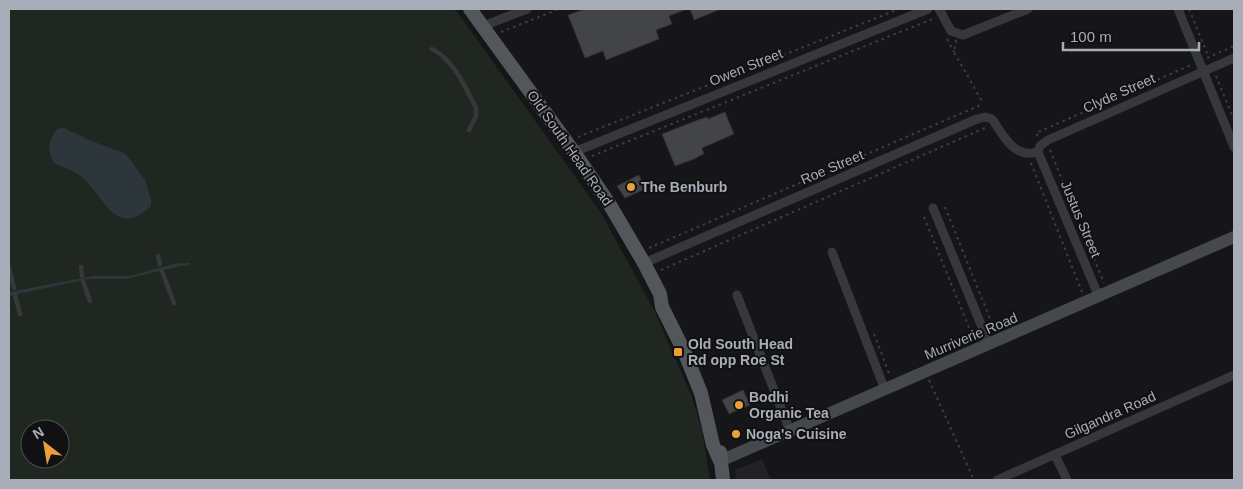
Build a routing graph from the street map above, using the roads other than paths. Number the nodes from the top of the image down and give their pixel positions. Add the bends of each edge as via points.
1 (470, 9) edge
2 (527, 9) edge
3 (928, 9) edge
4 (1028, 9) edge
5 (1178, 9) edge
6 (941, 12) edge
7 (484, 28) junction
8 (432, 49) dead end
9 (1234, 58) edge
10 (1203, 71) junction
11 (469, 130) dead end
12 (1234, 147) edge
13 (574, 152) junction
14 (1038, 152) junction
15 (932, 208) dead end
16 (1234, 237) edge
17 (832, 252) dead end
18 (158, 256) dead end
19 (644, 263) junction
20 (160, 264) dead end
21 (9, 267) edge
22 (80, 267) dead end
23 (162, 271) dead end
24 (14, 288) dead end
25 (15, 295) dead end
26 (737, 295) dead end
27 (1099, 297) junction
28 (90, 301) dead end
29 (174, 303) dead end
30 (20, 314) dead end
31 (988, 344) junction
32 (1234, 375) edge
33 (885, 390) junction
34 (790, 431) junction
35 (1055, 454) junction
36 (720, 461) junction
37 (722, 480) edge
38 (997, 480) edge
39 (1067, 480) edge

1 - 7 main road, Old South Head Road
2 - 7 street
3 - 13 street, Owen Street
4 - 6 street via 969,34 957,34 948,26
5 - 10 street
7 - 13 main road, Old South Head Road
8 - 11 lane via 448,61 476,108
9 - 10 street, Clyde Street
10 - 12 street
10 - 14 street, Clyde Street via 1046,141
13 - 19 main road, Old South Head Road
14 - 19 street, Roe Street via 1019,152 992,119 984,121
14 - 27 street, Justus Street
15 - 31 street
16 - 27 street, Murriverie Road
17 - 33 street
18 - 20 lane
19 - 36 main road, Old South Head Road via 701,394
21 - 24 lane
22 - 28 lane
23 - 29 lane
25 - 30 lane
26 - 34 street
27 - 31 street, Murriverie Road
31 - 33 street, Murriverie Road
32 - 35 street, Gilgandra Road
33 - 34 street, Murriverie Road
34 - 36 street, Murriverie Road
35 - 38 street, Gilgandra Road
35 - 39 street
36 - 37 main road, Old South Head Road

